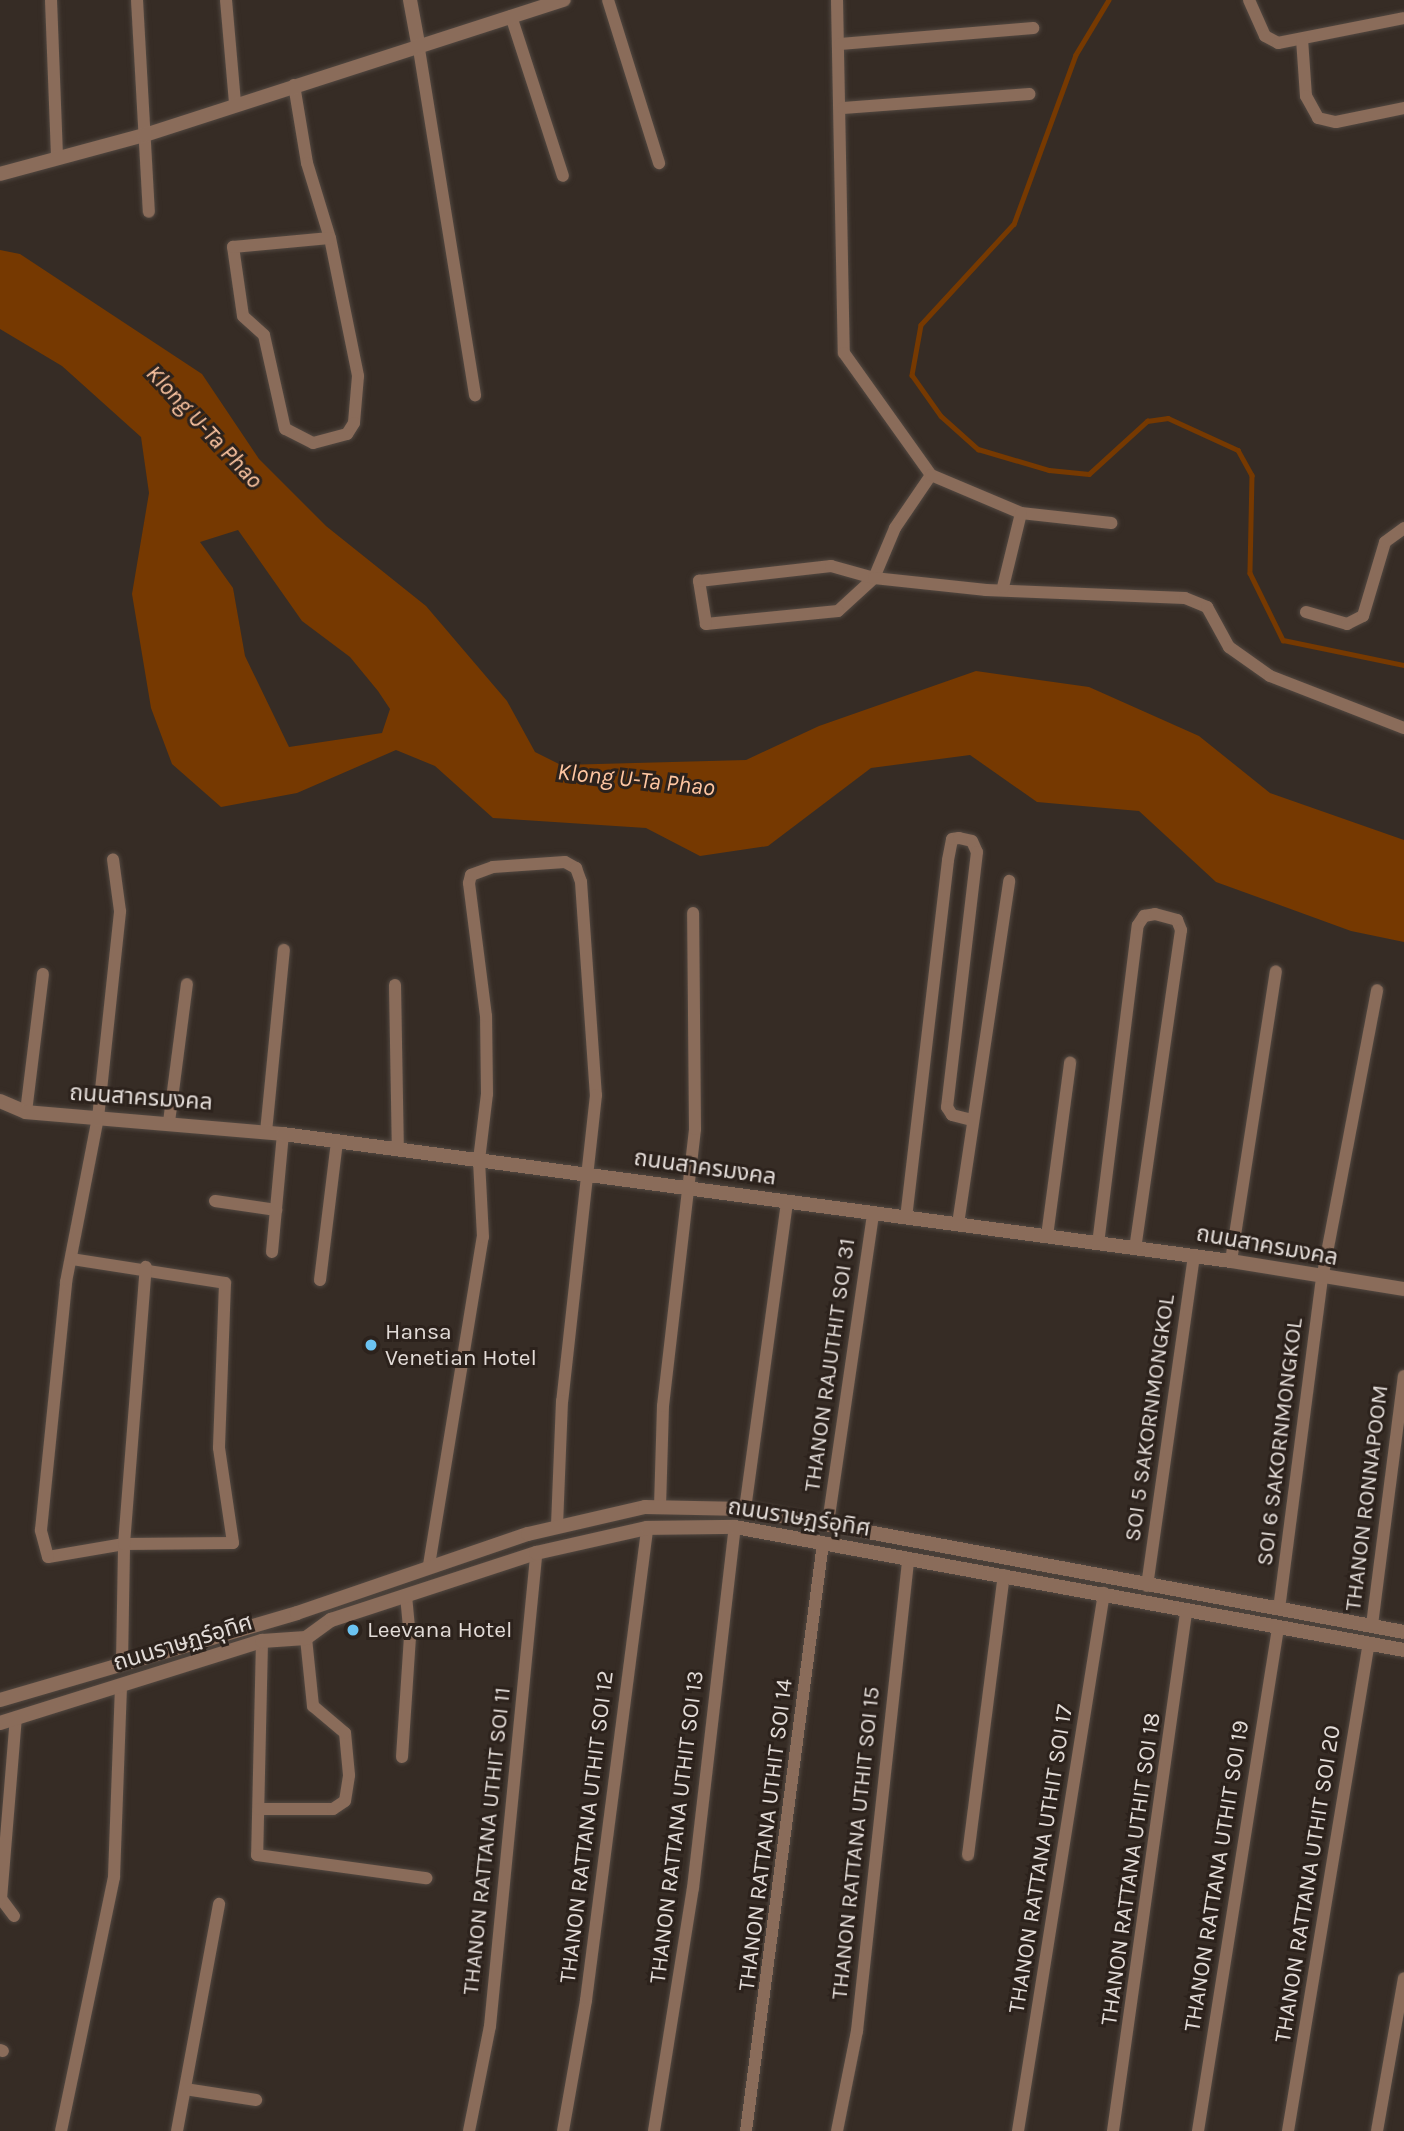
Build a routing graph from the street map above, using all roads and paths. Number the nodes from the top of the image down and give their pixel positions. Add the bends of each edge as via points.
1 (51, 0) edge
2 (137, 0) edge
3 (226, 0) edge
4 (410, 0) edge
5 (564, 0) edge
6 (608, 0) edge
7 (837, 0) edge
8 (1249, 0) edge
9 (511, 16) junction
10 (1404, 18) edge
11 (1033, 28) dead end
12 (1302, 39) junction
13 (418, 43) junction
14 (840, 44) junction
15 (294, 85) junction
16 (1029, 94) dead end
17 (235, 103) junction
18 (843, 108) junction
19 (1404, 108) edge
20 (145, 135) junction
21 (57, 159) junction
22 (659, 163) dead end
23 (0, 174) edge
24 (564, 176) dead end
25 (149, 212) dead end
26 (330, 238) junction
27 (475, 395) dead end
28 (931, 475) junction
29 (1021, 513) junction
30 (1111, 523) dead end
31 (1404, 528) edge
32 (874, 578) junction
33 (1003, 587) junction
34 (1306, 612) dead end
35 (1404, 727) edge
36 (113, 859) dead end
37 (1009, 881) dead end
38 (693, 913) dead end
39 (284, 950) dead end
40 (1276, 971) dead end
41 (43, 974) dead end
42 (187, 984) dead end
43 (395, 985) dead end
44 (1377, 990) dead end
45 (1070, 1063) dead end
46 (0, 1101) edge
47 (26, 1112) junction
48 (98, 1118) junction
49 (972, 1120) junction
50 (169, 1122) junction
51 (266, 1132) junction
52 (283, 1134) junction
53 (337, 1141) junction
54 (398, 1150) junction
55 (479, 1160) junction
56 (591, 1175) junction
57 (690, 1189) junction
58 (215, 1201) dead end
59 (787, 1202) junction
60 (276, 1210) junction
61 (873, 1213) junction
62 (906, 1217) junction
63 (958, 1224) junction
64 (1047, 1236) junction
65 (1098, 1244) junction
66 (1135, 1249) junction
67 (272, 1252) dead end
68 (1194, 1256) junction
69 (72, 1259) junction
70 (1231, 1261) junction
71 (146, 1267) junction
72 (1322, 1279) junction
73 (320, 1280) dead end
74 (1404, 1289) edge
75 (1404, 1376) edge
76 (660, 1507) junction
77 (745, 1509) junction
78 (828, 1523) junction
79 (558, 1525) junction
80 (735, 1527) junction
81 (647, 1528) junction
82 (823, 1543) junction
83 (124, 1544) junction
84 (537, 1553) junction
85 (908, 1559) junction
86 (429, 1565) junction
87 (1047, 1567) junction
88 (1003, 1575) junction
89 (1042, 1582) junction
90 (1147, 1586) junction
91 (1104, 1593) junction
92 (406, 1596) junction
93 (324, 1600) junction
94 (1279, 1609) junction
95 (1186, 1613) junction
96 (331, 1620) junction
97 (1372, 1625) junction
98 (1278, 1628) junction
99 (1404, 1632) edge
100 (306, 1638) junction
101 (262, 1642) junction
102 (1368, 1644) junction
103 (1404, 1650) edge
104 (122, 1662) junction
105 (121, 1685) junction
106 (0, 1700) edge
107 (16, 1718) junction
108 (0, 1723) edge
109 (402, 1757) dead end
110 (259, 1809) junction
111 (968, 1855) dead end
112 (426, 1878) dead end
113 (219, 1904) dead end
114 (14, 1916) dead end
115 (1404, 1978) edge
116 (185, 2090) junction
117 (256, 2100) dead end
118 (61, 2131) edge
119 (177, 2131) edge
120 (468, 2131) edge
121 (563, 2131) edge
122 (654, 2131) edge
123 (746, 2131) edge
124 (837, 2131) edge
125 (1018, 2131) edge
126 (1114, 2131) edge
127 (1198, 2131) edge
128 (1289, 2131) edge
129 (1377, 2131) edge

1 - 21 street
2 - 20 street
3 - 17 street
4 - 13 street
5 - 9 street
6 - 22 street
7 - 14 street
8 - 12 street via 1270,41
9 - 13 street
9 - 24 street
10 - 12 street
11 - 14 street
12 - 19 street via 1306,96 1318,118 1336,122
13 - 15 street
13 - 27 street
14 - 18 street
15 - 17 street
15 - 26 street via 307,163
16 - 18 street
17 - 20 street
18 - 28 street via 844,353
20 - 21 street
20 - 25 street
21 - 23 street
26 - 26 street via 358,395 347,434 313,443 285,429 264,335 243,316 233,247
28 - 29 street
28 - 32 street via 895,528
29 - 30 street
29 - 33 street
31 - 34 street via 1385,542 1363,616 1347,624
32 - 32 street via 830,615 706,624 699,581 831,566
32 - 33 street
33 - 35 street via 1185,598 1207,607 1229,648 1270,676
36 - 48 street via 120,911
37 - 49 street
38 - 57 street
39 - 51 street
40 - 70 street
41 - 47 street
42 - 50 street
43 - 54 street
44 - 72 street, SOI 6 SAKORNMONGKOL
45 - 64 street
46 - 47 street, ถนนสาครมงคล
47 - 48 street, ถนนสาครมงคล
48 - 50 street, ถนนสาครมงคล
48 - 69 street
49 - 62 street via 952,1115 947,1107 977,852 972,841 959,838 952,839 948,860
49 - 63 street
50 - 51 street, ถนนสาครมงคล
51 - 52 street, ถนนสาครมงคล
52 - 53 street, ถนนสาครมงคล
52 - 60 street
53 - 54 street, ถนนสาครมงคล
53 - 73 street
54 - 55 street, ถนนสาครมงคล
55 - 56 street, ถนนสาครมงคล
55 - 56 street via 487,1081 471,875 493,867 565,862 576,869 581,882 596,1095
55 - 86 street via 483,1237
56 - 57 street, ถนนสาครมงคล
56 - 79 street via 562,1401
57 - 59 street, ถนนสาครมงคล
57 - 76 street via 663,1406
58 - 60 street
59 - 61 street, ถนนสาครมงคล
59 - 77 street
60 - 67 street
61 - 62 street, ถนนสาครมงคล
61 - 78 street, THANON RAJUTHIT SOI 31
62 - 63 street, ถนนสาครมงคล
63 - 64 street, ถนนสาครมงคล
64 - 65 street, ถนนสาครมงคล
65 - 66 street, ถนนสาครมงคล
65 - 66 street via 1138,925 1144,916 1155,914 1177,920 1181,930
66 - 68 street, ถนนสาครมงคล
68 - 70 street, ถนนสาครมงคล
68 - 90 street, SOI 5 SAKORNMONGKOL
69 - 71 street
69 - 83 street via 41,1530 48,1557
70 - 72 street, ถนนสาครมงคล
71 - 83 street
71 - 83 street via 225,1283 219,1448 233,1543
72 - 74 street, ถนนสาครมงคล
72 - 94 street, SOI 6 SAKORNMONGKOL
75 - 97 street, THANON RONNAPOOM
76 - 77 street, ถนนราษฏร์อุทิศ
76 - 79 street, ถนนราษฏร์อุทิศ
77 - 78 street, ถนนราษฏร์อุทิศ
78 - 87 street, ถนนราษฏร์อุทิศ
79 - 86 street, ถนนราษฏร์อุทิศ
80 - 81 street, ถนนราษฏร์อุทิศ
80 - 82 street, ถนนราษฏร์อุทิศ
80 - 122 street, THANON RATTANA UTHIT SOI 13 via 693,1888
81 - 84 street, ถนนราษฏร์อุทิศ
81 - 121 street, THANON RATTANA UTHIT SOI 12 via 586,2000
82 - 85 street, ถนนราษฏร์อุทิศ
82 - 123 street, THANON RATTANA UTHIT SOI 14
83 - 104 street
84 - 92 street, ถนนราษฏร์อุทิศ
84 - 120 street, THANON RATTANA UTHIT SOI 11 via 490,2026
85 - 88 street, ถนนราษฏร์อุทิศ
85 - 124 street, THANON RATTANA UTHIT SOI 15 via 857,2031
86 - 93 street, ถนนราษฏร์อุทิศ
87 - 89 street
87 - 90 street, ถนนราษฏร์อุทิศ
88 - 89 street, ถนนราษฏร์อุทิศ
88 - 111 street
89 - 91 street, ถนนราษฏร์อุทิศ
90 - 94 street, ถนนราษฏร์อุทิศ
91 - 95 street, ถนนราษฏร์อุทิศ
91 - 125 street, THANON RATTANA UTHIT SOI 17
92 - 96 street, ถนนราษฏร์อุทิศ
92 - 109 street via 411,1638
93 - 96 street
93 - 104 street, ถนนราษฏร์อุทิศ
94 - 97 street, ถนนราษฏร์อุทิศ
95 - 98 street, ถนนราษฏร์อุทิศ
95 - 126 street, THANON RATTANA UTHIT SOI 18
96 - 100 street, ถนนราษฏร์อุทิศ
97 - 99 street, ถนนราษฏร์อุทิศ
98 - 102 street, ถนนราษฏร์อุทิศ
98 - 127 street, THANON RATTANA UTHIT SOI 19
100 - 101 street, ถนนราษฏร์อุทิศ
100 - 110 street via 313,1706 345,1733 349,1774 345,1801 333,1809
101 - 105 street, ถนนราษฏร์อุทิศ
101 - 110 street
102 - 103 street, ถนนราษฏร์อุทิศ
102 - 128 street, THANON RATTANA UTHIT SOI 20
104 - 106 street, ถนนราษฏร์อุทิศ
105 - 107 street, ถนนราษฏร์อุทิศ
105 - 118 street via 114,1877
107 - 108 street, ถนนราษฏร์อุทิศ
107 - 114 street via 1,1899
110 - 112 street via 257,1855
113 - 116 street
115 - 129 street
116 - 117 street
116 - 119 street

